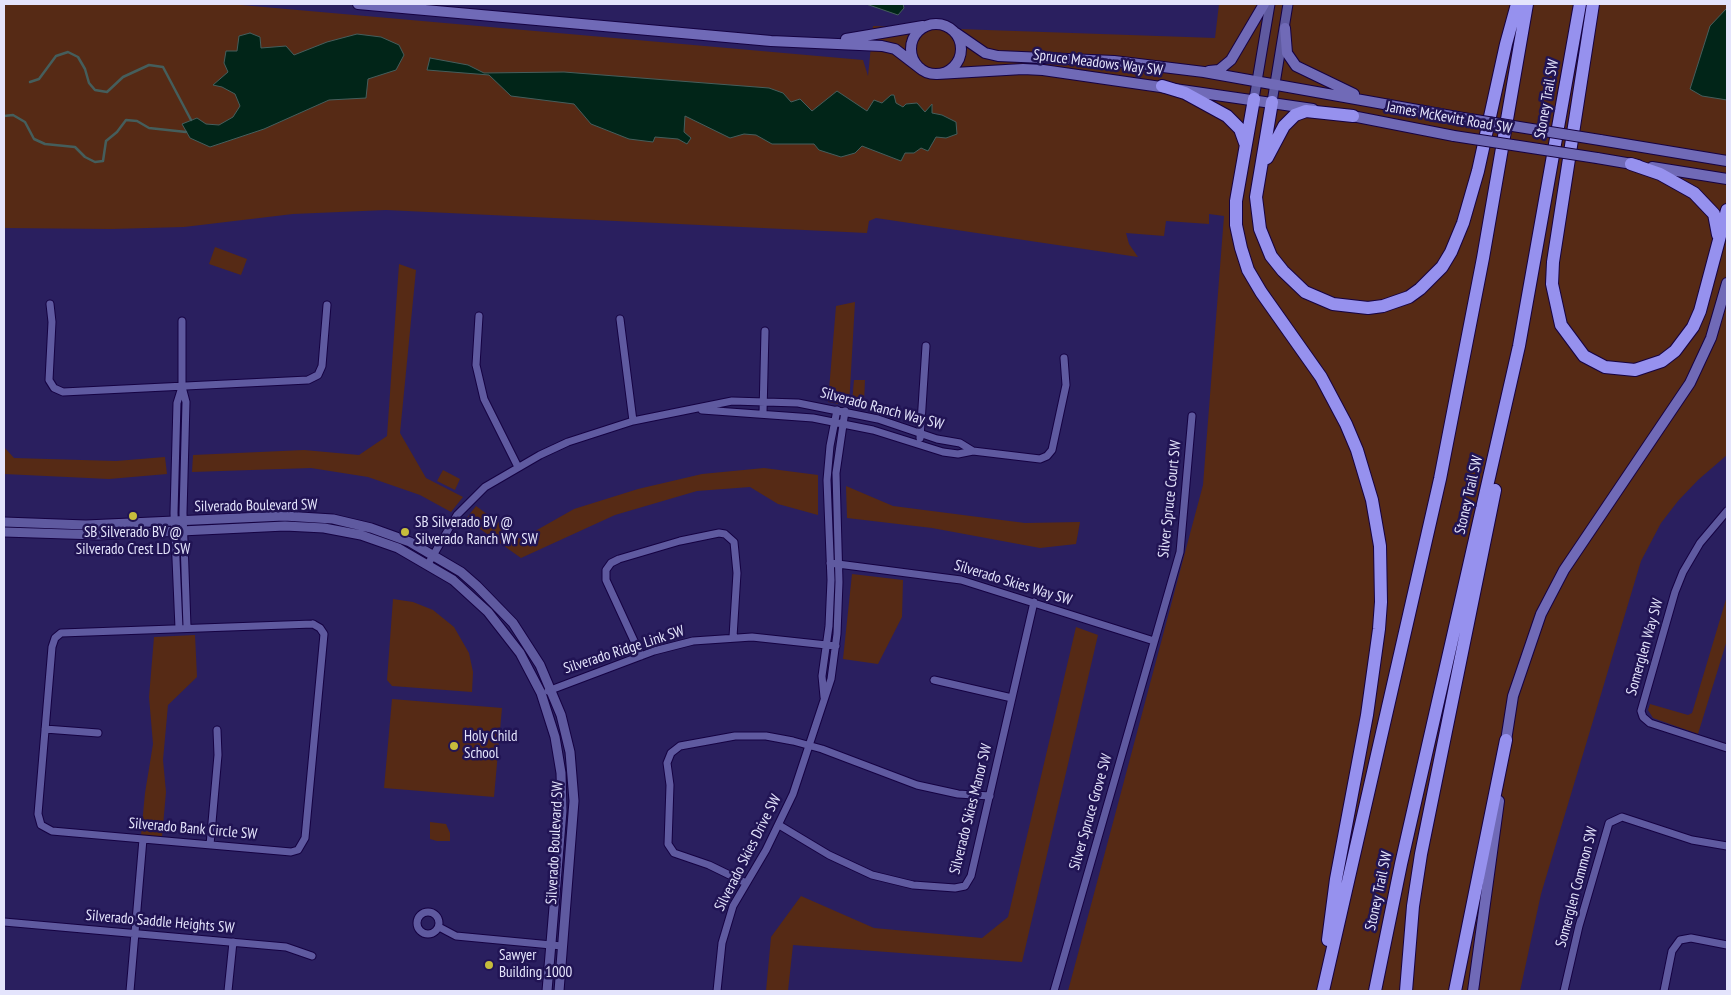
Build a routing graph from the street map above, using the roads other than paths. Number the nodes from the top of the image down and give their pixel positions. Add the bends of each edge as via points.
1 (358, 4) edge
2 (1264, 4) edge
3 (1270, 4) edge
4 (1288, 4) edge
5 (1517, 4) edge
6 (1527, 4) edge
7 (1580, 4) edge
8 (1593, 4) edge
9 (931, 25) junction
10 (1285, 28) junction
11 (956, 34) junction
12 (821, 43) junction
13 (921, 69) junction
14 (1204, 72) junction
15 (937, 74) junction
16 (1257, 82) junction
17 (1275, 85) junction
18 (1162, 86) junction
19 (1254, 99) junction
20 (1272, 102) junction
21 (1374, 102) junction
22 (1353, 116) junction
23 (1245, 144) junction
24 (1727, 161) edge
25 (1631, 164) junction
26 (1259, 178) junction
27 (1727, 179) edge
28 (1727, 210) edge
29 (1719, 241) junction
30 (1727, 284) edge
31 (1727, 297) edge
32 (50, 304) dead end
33 (327, 305) dead end
34 (479, 316) dead end
35 (1718, 316) junction
36 (620, 319) dead end
37 (182, 321) dead end
38 (765, 331) dead end
39 (926, 346) dead end
40 (1519, 346) junction
41 (1064, 358) dead end
42 (182, 387) junction
43 (763, 401) junction
44 (694, 409) junction
45 (837, 410) junction
46 (845, 411) junction
47 (763, 414) junction
48 (1192, 416) dead end
49 (633, 421) junction
50 (834, 422) junction
51 (843, 423) junction
52 (920, 433) junction
53 (920, 446) junction
54 (973, 451) junction
55 (518, 467) junction
56 (1727, 511) edge
57 (4, 522) edge
58 (178, 522) junction
59 (179, 531) junction
60 (4, 532) edge
61 (433, 555) junction
62 (830, 563) junction
63 (428, 564) junction
64 (839, 564) junction
65 (1034, 602) junction
66 (187, 627) junction
67 (179, 628) junction
68 (733, 637) junction
69 (1154, 641) junction
70 (827, 645) junction
71 (836, 646) junction
72 (641, 656) junction
73 (934, 680) dead end
74 (552, 689) junction
75 (541, 693) junction
76 (1012, 698) junction
77 (824, 700) junction
78 (45, 729) junction
79 (217, 730) dead end
80 (98, 734) dead end
81 (1506, 740) junction
82 (811, 745) junction
83 (1727, 748) edge
84 (990, 796) junction
85 (779, 825) junction
86 (143, 839) junction
87 (210, 845) junction
88 (1727, 846) edge
89 (746, 883) junction
90 (4, 922) edge
91 (439, 927) dead end
92 (135, 933) junction
93 (233, 942) junction
94 (551, 945) junction
95 (1727, 945) edge
96 (562, 946) junction
97 (312, 956) dead end
98 (130, 991) edge
99 (228, 991) edge
100 (547, 991) edge
101 (558, 991) edge
102 (717, 991) edge
103 (1054, 991) edge
104 (1322, 991) edge
105 (1375, 991) edge
106 (1406, 991) edge
107 (1455, 991) edge
108 (1473, 991) edge
109 (1564, 991) edge
110 (1664, 991) edge

1 - 12 main road
2 - 14 main road via 1231,60 1219,70
3 - 16 street
4 - 10 street
5 - 26 highway via 1463,223 1442,267 1415,293 1394,303 1368,308 1332,304 1305,292 1283,272 1265,243 1257,212
6 - 104 highway via 1444,460
7 - 40 highway, Stoney Trail SW
8 - 29 highway via 1553,262 1553,295 1565,334 1584,356 1604,367 1636,370 1662,361 1675,351 1694,327
9 - 11 main road via 946,27
9 - 12 main road
9 - 13 main road via 918,33 911,47
10 - 17 street
10 - 21 main road via 1287,53 1296,66
11 - 14 main road, Spruce Meadows Way SW via 998,56 1114,61
11 - 15 main road via 960,53 958,61 953,68
12 - 13 main road via 895,49
13 - 15 main road
14 - 16 main road, Spruce Meadows Way SW
15 - 18 main road, Spruce Meadows Way SW via 1023,69
16 - 17 main road, James McKevitt Road SW
16 - 19 street
17 - 20 street
17 - 21 main road, James McKevitt Road SW
18 - 19 main road, Spruce Meadows Way SW
18 - 23 highway via 1185,93 1227,116 1240,129
19 - 20 main road, James McKevitt Road SW
19 - 23 highway
20 - 22 main road, James McKevitt Road SW
20 - 26 highway
21 - 24 main road, James McKevitt Road SW, bridge
22 - 25 main road, James McKevitt Road SW, bridge via 1454,136
22 - 26 highway via 1306,112 1295,115 1276,138
23 - 104 highway via 1236,201 1240,248 1261,292 1321,377 1346,424 1372,500 1380,546 1379,629 1367,715 1336,879
25 - 27 main road, James McKevitt Road SW
25 - 29 highway via 1660,174 1694,193 1714,214
28 - 29 highway
30 - 35 main road
31 - 35 main road
32 - 42 street via 49,380 56,390
33 - 42 street via 322,366 313,378
34 - 55 street via 476,365 484,399
35 - 81 main road via 1690,383 1577,549 1541,614 1513,696
36 - 49 street
37 - 42 street
38 - 43 street
39 - 52 street
40 - 105 highway, Stoney Trail SW
40 - 106 highway via 1491,514 1421,854
41 - 54 street, Silverado Ranch Way SW via 1065,391 1048,456 1035,459
42 - 58 street via 186,402
43 - 44 street, Silverado Ranch Way SW via 732,401
43 - 45 street, Silverado Ranch Way SW
43 - 47 street
44 - 47 street, Silverado Ranch Way SW
44 - 49 street, Silverado Ranch Way SW
45 - 46 street, Silverado Ranch Way SW
45 - 50 street, Silverado Skies Drive SW
46 - 51 street, Silverado Skies Drive SW
46 - 52 street, Silverado Ranch Way SW
47 - 50 street, Silverado Ranch Way SW
48 - 69 street, Silver Spruce Court SW via 1180,552
49 - 55 street, Silverado Ranch Way SW via 568,442
50 - 51 street, Silverado Ranch Way SW
50 - 62 street, Silverado Skies Drive SW via 827,480
51 - 53 street, Silverado Ranch Way SW
51 - 64 street, Silverado Skies Drive SW via 835,489
52 - 53 street
52 - 54 street, Silverado Ranch Way SW via 960,443
53 - 54 street, Silverado Ranch Way SW via 958,454
55 - 61 street, Silverado Ranch Way SW via 485,487 465,505
56 - 83 street, Somerglen Way SW via 1706,535 1683,572 1641,710 1650,723
57 - 58 street, Silverado Boulevard SW via 86,525
58 - 59 street
58 - 61 street, Silverado Boulevard SW via 284,516 333,519 396,536
59 - 60 street, Silverado Boulevard SW via 98,535
59 - 63 street, Silverado Boulevard SW via 285,526 324,528 381,542
59 - 66 street
59 - 67 street
61 - 63 street, Silverado Ranch Way SW
61 - 74 street, Silverado Boulevard SW via 461,572 500,608 530,646
62 - 64 street, Silverado Skies Way SW
62 - 70 street, Silverado Skies Drive SW
63 - 75 street, Silverado Boulevard SW via 460,585 502,628 520,653
64 - 65 street, Silverado Skies Way SW via 961,580
64 - 71 street, Silverado Skies Drive SW
65 - 69 street, Silverado Skies Way SW
65 - 76 street, Silverado Skies Manor SW
66 - 67 street, Silverado Bank Circle SW
66 - 87 street, Silverado Bank Circle SW via 313,624 324,634 304,843 291,852
67 - 78 street, Silverado Bank Circle SW via 66,632 58,635 52,647
68 - 70 street, Silverado Ridge Link SW
68 - 72 street, Silverado Ridge Link SW via 686,642
68 - 72 street via 737,581 734,542 725,534 680,541 611,563 606,570 606,580
69 - 103 street, Silver Spruce Grove SW
70 - 71 street, Silverado Ridge Link SW
70 - 77 street, Silverado Skies Drive SW via 822,676
71 - 77 street, Silverado Skies Drive SW
72 - 74 street, Silverado Ridge Link SW
73 - 76 street
74 - 75 street, Silverado Ridge Link SW
74 - 96 street, Silverado Boulevard SW via 566,730 574,788
75 - 94 street, Silverado Boulevard SW via 555,737 562,791
76 - 84 street, Silverado Skies Manor SW
77 - 82 street, Silverado Skies Drive SW
78 - 80 street
78 - 86 street, Silverado Bank Circle SW via 38,814 41,825 52,831
79 - 87 street via 218,755
81 - 107 highway
81 - 108 main road
82 - 84 street via 917,785
82 - 85 street, Silverado Skies Drive SW
82 - 89 street via 766,736 735,736 698,741 680,746 671,753 667,763 671,850
84 - 85 street, Silverado Skies Manor SW via 971,876 960,888 913,885 872,875 829,855
85 - 89 street, Silverado Skies Drive SW
86 - 87 street, Silverado Bank Circle SW
86 - 92 street
88 - 109 street, Somerglen Common SW via 1692,840 1622,817 1608,823
89 - 102 street, Silverado Skies Drive SW via 733,906 724,933
90 - 92 street, Silverado Saddle Heights SW
91 - 94 street via 456,936
92 - 93 street, Silverado Saddle Heights SW
92 - 98 street
93 - 97 street, Silverado Saddle Heights SW via 286,947
93 - 99 street
94 - 96 street
94 - 100 street, Silverado Boulevard SW
95 - 110 street via 1691,938 1680,940 1672,951
96 - 101 street, Silverado Boulevard SW

